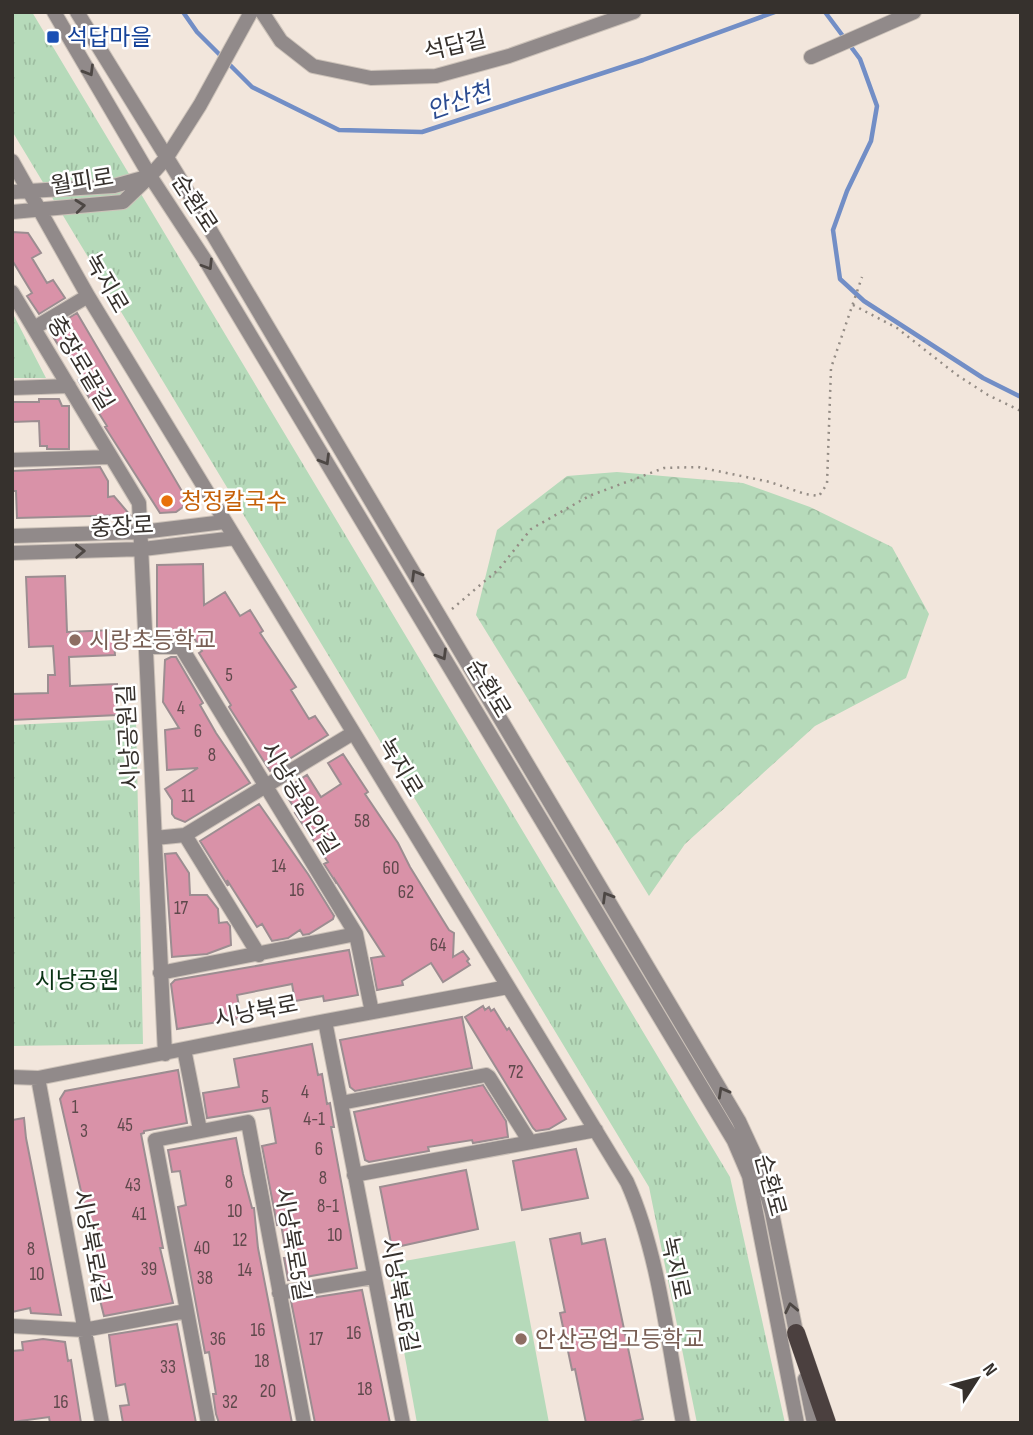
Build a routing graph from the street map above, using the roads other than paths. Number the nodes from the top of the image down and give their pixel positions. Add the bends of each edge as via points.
1 (54, 12) edge
2 (77, 12) edge
3 (634, 12) edge
4 (914, 12) edge
5 (254, 13) edge
6 (811, 57) dead end
7 (167, 158) junction
8 (12, 161) edge
9 (150, 176) junction
10 (12, 192) edge
11 (29, 192) junction
12 (39, 211) junction
13 (12, 212) edge
14 (12, 292) edge
15 (88, 296) junction
16 (34, 328) junction
17 (69, 386) junction
18 (12, 388) edge
19 (111, 457) junction
20 (12, 460) edge
21 (224, 522) junction
22 (142, 532) junction
23 (12, 536) edge
24 (235, 538) junction
25 (143, 549) junction
26 (12, 553) edge
27 (146, 647) junction
28 (354, 733) junction
29 (267, 785) junction
30 (186, 835) junction
31 (155, 838) junction
32 (356, 934) junction
33 (259, 955) junction
34 (160, 973) junction
35 (508, 987) junction
36 (372, 1012) junction
37 (325, 1021) junction
38 (184, 1049) junction
39 (165, 1054) junction
40 (12, 1077) edge
41 (38, 1078) junction
42 (341, 1103) junction
43 (200, 1130) junction
44 (596, 1130) junction
45 (530, 1142) junction
46 (354, 1175) junction
47 (373, 1277) junction
48 (279, 1293) junction
49 (186, 1311) junction
50 (12, 1326) edge
51 (85, 1330) junction
52 (796, 1333) junction
53 (102, 1423) edge
54 (208, 1423) edge
55 (304, 1423) edge
56 (402, 1423) edge
57 (683, 1423) edge
58 (797, 1423) edge
59 (814, 1423) edge
60 (827, 1423) edge

1 -> 9 street, 순환로
2 - 7 street, 순환로
3 - 5 street, 석답길 via 436,76 370,78 313,66
4 - 6 street
5 - 7 street, 월피로
7 - 9 street, 월피로
52 -> 7 street, 순환로 via 772,1213 758,1163 739,1121
8 - 11 street, 녹지로
9 - 11 street, 월피로 via 114,186
12 -> 9 street, 월피로 via 123,202
9 -> 58 street, 순환로 via 207,263 734,1141 749,1176
10 - 11 street, 월피로
11 - 12 street, 녹지로
12 - 13 street, 월피로
12 - 15 street, 녹지로
14 - 16 street, 충장로끝길
15 - 16 street
15 - 21 street, 녹지로
16 - 17 street, 충장로끝길
17 - 18 street
17 - 19 street, 충장로끝길
19 - 20 street
19 - 22 street, 충장로끝길 via 139,503
21 - 22 street, 충장로
21 - 24 street, 녹지로
22 - 23 street, 충장로
22 - 25 street, 충장로끝길
24 - 25 street, 충장로
24 - 28 street, 녹지로
26 -> 25 street, 충장로
25 - 27 street, 시낭공원길
27 - 29 street, 시낭공원안길 via 181,647
27 - 31 street, 시낭공원길
28 - 29 street
28 - 35 street, 녹지로
29 - 30 street
29 - 32 street, 시낭공원안길
30 - 31 street
30 - 33 street
31 - 34 street, 시낭공원길
32 - 33 street
32 - 36 street, 시낭공원안길
33 - 34 street
34 - 39 street, 시낭공원길
35 - 36 street, 시낭북로
35 - 44 street, 녹지로
36 - 37 street, 시낭북로
37 - 38 street, 시낭북로
37 - 42 street, 시낭북로6길
38 - 39 street, 시낭북로
38 - 43 street
39 - 41 street, 시낭북로
40 - 41 street, 시낭북로
41 - 51 street, 시낭북로4길
42 - 45 street via 486,1075
42 - 46 street, 시낭북로6길
43 - 48 street, 시낭북로5길 via 248,1122
43 - 49 street, 시낭북로5길 via 155,1140
44 - 45 street
44 - 57 street, 녹지로 via 641,1214
45 - 46 street
46 - 47 street, 시낭북로6길
47 - 48 street
47 - 56 street, 시낭북로6길
48 - 55 street, 시낭북로5길
49 - 51 street
49 - 54 street, 시낭북로5길
50 - 51 street
51 - 53 street, 시낭북로4길
52 - 59 street, 순환로
52 - 60 main road

